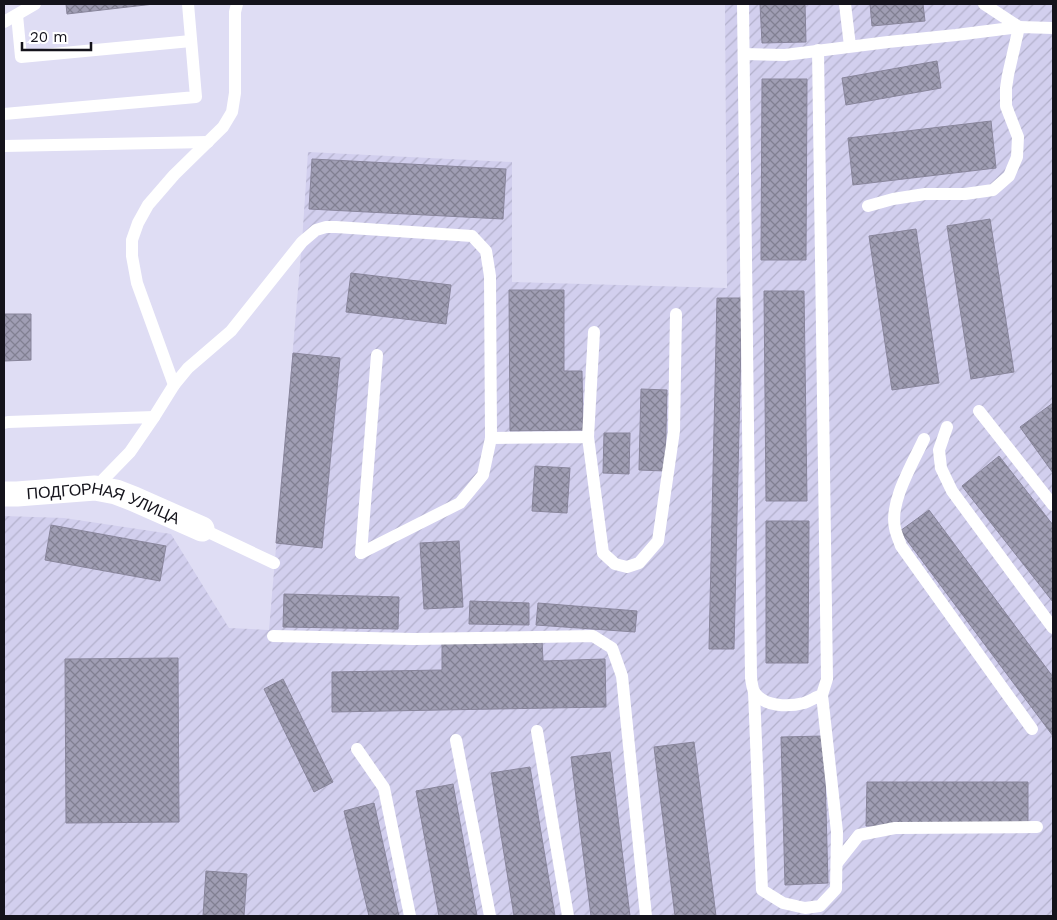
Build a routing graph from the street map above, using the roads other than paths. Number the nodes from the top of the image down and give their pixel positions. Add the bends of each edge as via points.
1 (35, 4) edge
2 (188, 4) edge
3 (237, 4) edge
4 (743, 4) edge
5 (845, 4) edge
6 (984, 4) edge
7 (17, 15) junction
8 (4, 22) edge
9 (1019, 27) junction
10 (1053, 28) edge
11 (191, 41) junction
12 (850, 46) junction
13 (818, 50) junction
14 (744, 54) junction
15 (4, 114) edge
16 (208, 142) junction
17 (4, 146) edge
18 (868, 206) dead end
19 (676, 314) dead end
20 (594, 332) dead end
21 (377, 356) dead end
22 (174, 385) junction
23 (979, 411) dead end
24 (154, 417) junction
25 (4, 423) edge
26 (947, 427) dead end
27 (588, 437) junction
28 (490, 438) junction
29 (924, 439) dead end
30 (95, 488) junction
31 (4, 494) edge
32 (1053, 505) edge
33 (202, 529) joint
34 (274, 563) dead end
35 (1053, 628) edge
36 (273, 636) dead end
37 (754, 692) junction
38 (822, 695) junction
39 (1032, 729) dead end
40 (537, 731) dead end
41 (456, 740) dead end
42 (357, 749) dead end
43 (1037, 827) dead end
44 (837, 863) junction
45 (410, 916) edge
46 (490, 916) edge
47 (568, 916) edge
48 (646, 916) edge

1 - 7 lane
2 - 11 lane
3 - 16 lane via 232,112
4 - 14 lane
5 - 12 lane
6 - 9 lane
7 - 8 lane
7 - 11 lane via 21,56
9 - 10 lane
9 - 12 lane
9 - 18 lane via 1006,88 1006,106 1018,137 1017,157 1009,176 993,190 926,194
11 - 15 lane via 196,96
12 - 13 lane
13 - 14 lane via 785,55
13 - 38 lane via 827,680
14 - 37 lane
16 - 17 lane
16 - 22 lane via 148,205 132,240 137,283
19 - 27 lane via 674,431 658,541 639,563 627,567 615,564 603,553
20 - 27 lane
21 - 28 lane via 361,553 460,503 483,475
22 - 24 lane
22 - 28 lane via 188,368 231,330 302,242 316,230 336,227 472,236 486,251 490,276
23 - 32 lane
24 - 25 lane
24 - 30 lane via 130,452
26 - 35 lane via 939,450 941,468 952,491
27 - 28 lane
29 - 39 lane via 897,498 894,527 901,546
30 - 31 street, ПОДГОРНАЯ УЛИЦА
30 - 33 street, ПОДГОРНАЯ УЛИЦА via 116,492
33 - 34 lane
36 - 48 lane via 414,639 593,636 612,648 622,676
37 - 38 lane via 774,705 803,703
37 - 44 lane via 762,890 783,903 805,908 820,906 836,890
38 - 44 lane via 837,832
40 - 47 lane
41 - 46 lane
42 - 45 lane via 384,788
43 - 44 lane via 894,828 859,835

